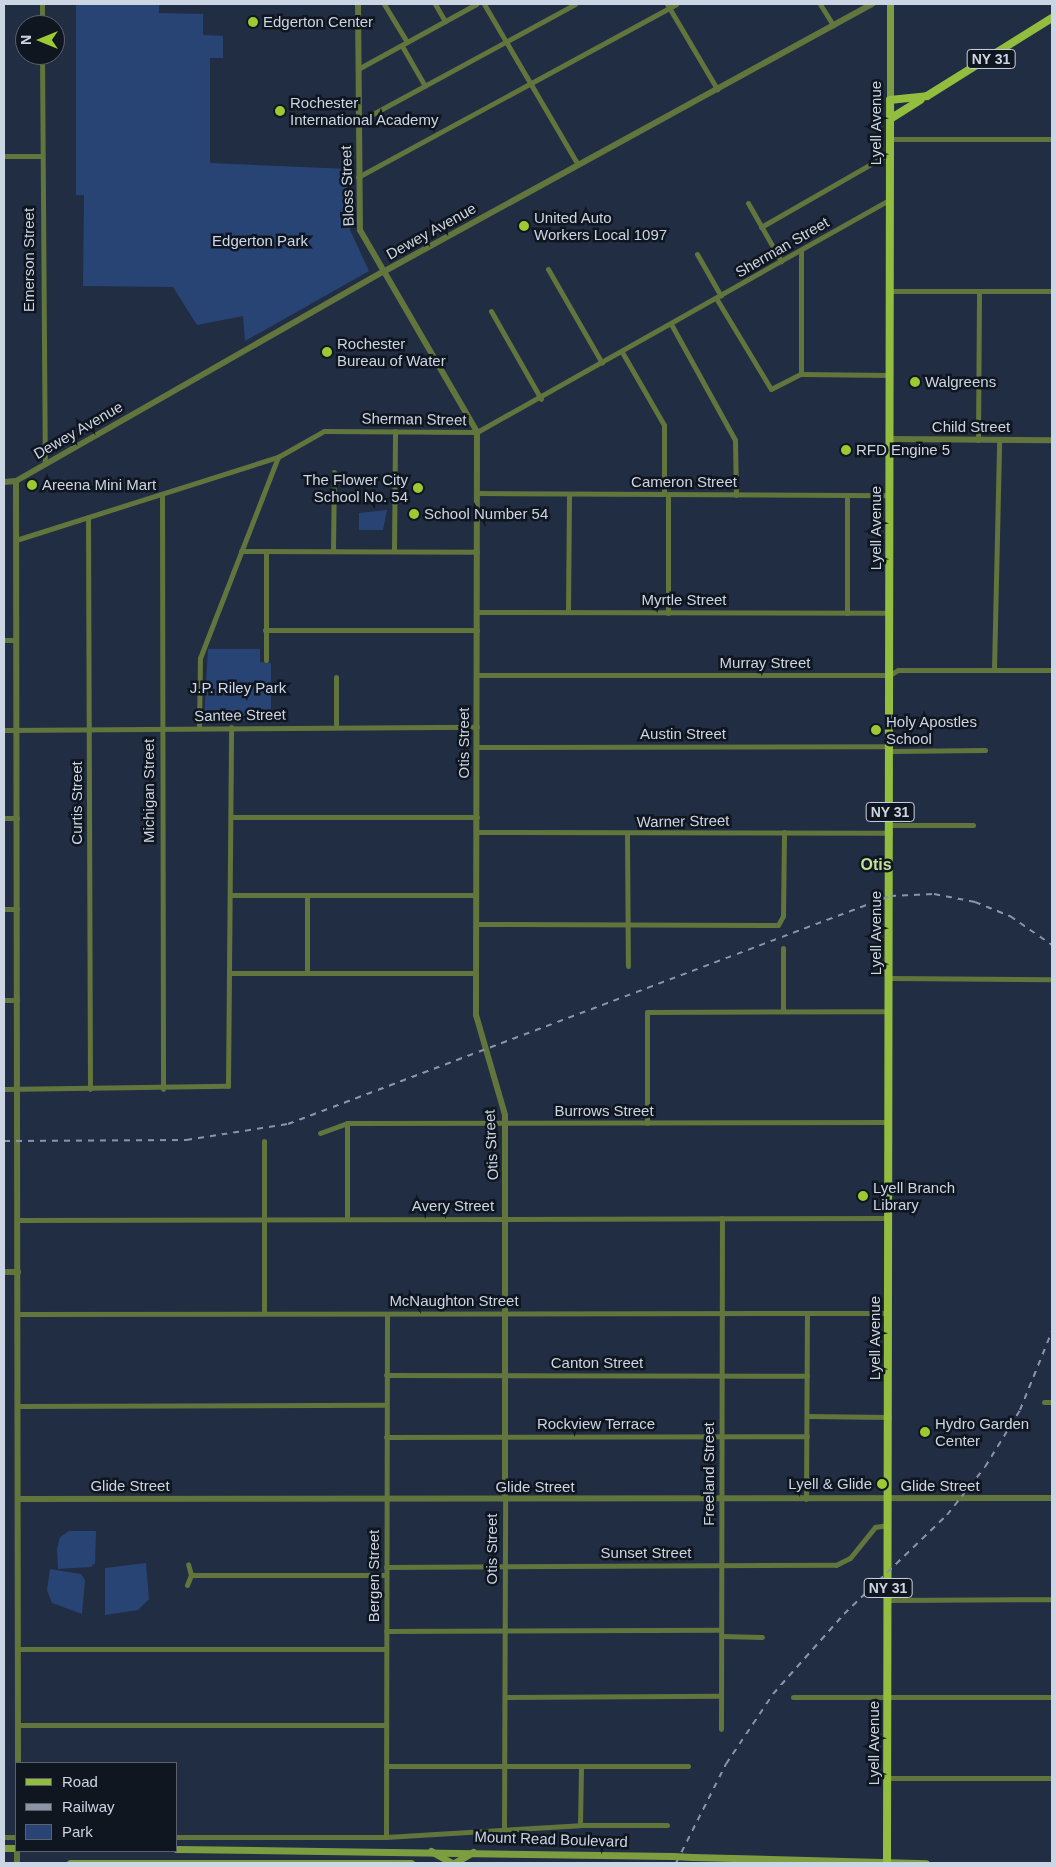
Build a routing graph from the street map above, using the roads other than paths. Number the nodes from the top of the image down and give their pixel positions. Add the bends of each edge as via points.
1 (358, 4) edge
2 (384, 4) edge
3 (434, 4) edge
4 (476, 4) edge
5 (484, 4) edge
6 (575, 4) edge
7 (676, 4) edge
8 (820, 4) edge
9 (872, 4) edge
10 (890, 4) edge
11 (668, 6) edge
12 (1052, 18) edge
13 (444, 21) junction
14 (833, 25) junction
15 (506, 41) junction
16 (404, 44) junction
17 (42, 65) edge
18 (358, 69) junction
19 (530, 83) junction
20 (425, 86) junction
21 (717, 89) junction
22 (927, 96) junction
23 (890, 100) junction
24 (890, 119) junction
25 (358, 122) junction
26 (890, 139) junction
27 (1052, 139) edge
28 (890, 154) junction
29 (4, 156) edge
30 (42, 156) junction
31 (578, 165) junction
32 (358, 177) junction
33 (890, 199) junction
34 (748, 203) dead end
35 (761, 227) junction
36 (801, 250) junction
37 (697, 254) dead end
38 (781, 261) junction
39 (548, 268) dead end
40 (383, 272) junction
41 (890, 291) junction
42 (979, 291) junction
43 (1052, 291) edge
44 (718, 297) junction
45 (490, 311) dead end
46 (671, 324) junction
47 (622, 352) junction
48 (602, 363) junction
49 (801, 374) junction
50 (890, 375) junction
51 (540, 399) junction
52 (395, 431) junction
53 (478, 432) junction
54 (890, 439) junction
55 (978, 440) junction
56 (999, 440) junction
57 (1052, 440) edge
58 (278, 457) junction
59 (45, 464) junction
60 (334, 472) dead end
61 (16, 481) junction
62 (4, 482) edge
63 (477, 493) junction
64 (162, 494) junction
65 (569, 494) junction
66 (666, 494) junction
67 (736, 495) junction
68 (846, 495) junction
69 (890, 495) junction
70 (88, 517) junction
71 (16, 540) junction
72 (242, 551) junction
73 (266, 551) junction
74 (333, 551) junction
75 (394, 551) junction
76 (477, 552) junction
77 (477, 612) junction
78 (568, 612) junction
79 (668, 613) junction
80 (846, 613) junction
81 (890, 613) junction
82 (265, 630) junction
83 (477, 630) junction
84 (4, 640) edge
85 (16, 640) junction
86 (266, 660) dead end
87 (994, 669) junction
88 (1052, 670) edge
89 (477, 675) junction
90 (890, 675) junction
91 (336, 678) dead end
92 (231, 727) junction
93 (336, 727) junction
94 (477, 727) junction
95 (89, 728) junction
96 (162, 728) junction
97 (199, 728) junction
98 (16, 729) junction
99 (4, 730) edge
100 (477, 747) junction
101 (890, 748) junction
102 (986, 750) dead end
103 (4, 818) edge
104 (17, 818) junction
105 (231, 818) junction
106 (477, 818) junction
107 (973, 825) dead end
108 (890, 829) junction
109 (476, 832) junction
110 (784, 832) junction
111 (628, 834) junction
112 (230, 895) junction
113 (476, 895) junction
114 (307, 896) junction
115 (4, 909) edge
116 (17, 909) junction
117 (476, 924) junction
118 (628, 924) junction
119 (783, 948) dead end
120 (628, 966) dead end
121 (230, 973) junction
122 (307, 973) junction
123 (476, 973) junction
124 (890, 978) junction
125 (1052, 979) edge
126 (4, 1000) edge
127 (17, 1000) junction
128 (783, 1011) junction
129 (890, 1011) junction
130 (4, 1089) edge
131 (163, 1089) junction
132 (18, 1090) junction
133 (90, 1090) junction
134 (889, 1122) junction
135 (347, 1123) junction
136 (647, 1123) junction
137 (505, 1124) junction
138 (320, 1133) dead end
139 (264, 1141) dead end
140 (505, 1218) junction
141 (722, 1218) junction
142 (889, 1218) junction
143 (18, 1220) junction
144 (264, 1220) junction
145 (347, 1220) junction
146 (4, 1272) edge
147 (18, 1272) junction
148 (722, 1313) junction
149 (807, 1313) junction
150 (889, 1313) junction
151 (18, 1314) junction
152 (264, 1314) junction
153 (387, 1314) junction
154 (505, 1314) junction
155 (386, 1375) junction
156 (505, 1376) junction
157 (722, 1376) junction
158 (807, 1376) junction
159 (1044, 1402) dead end
160 (1052, 1402) edge
161 (386, 1405) junction
162 (18, 1406) junction
163 (807, 1416) junction
164 (889, 1417) junction
165 (386, 1436) junction
166 (505, 1436) junction
167 (722, 1436) junction
168 (806, 1436) junction
169 (386, 1498) junction
170 (888, 1498) junction
171 (1052, 1498) edge
172 (18, 1499) junction
173 (721, 1499) junction
174 (806, 1499) junction
175 (505, 1500) junction
176 (888, 1525) junction
177 (188, 1564) dead end
178 (386, 1566) junction
179 (505, 1566) junction
180 (721, 1566) junction
181 (191, 1575) junction
182 (386, 1575) junction
183 (187, 1585) dead end
184 (1052, 1599) edge
185 (888, 1600) junction
186 (386, 1631) junction
187 (505, 1632) junction
188 (721, 1633) junction
189 (762, 1637) dead end
190 (18, 1649) junction
191 (386, 1649) junction
192 (721, 1696) junction
193 (504, 1697) junction
194 (792, 1697) dead end
195 (888, 1697) junction
196 (1052, 1697) edge
197 (18, 1725) junction
198 (386, 1726) junction
199 (721, 1729) dead end
200 (18, 1762) edge
201 (386, 1766) junction
202 (504, 1766) junction
203 (688, 1766) dead end
204 (581, 1767) junction
205 (888, 1778) junction
206 (1052, 1778) edge
207 (580, 1825) junction
208 (666, 1825) dead end
209 (504, 1830) junction
210 (178, 1837) edge
211 (386, 1837) junction
212 (178, 1849) edge
213 (429, 1850) junction
214 (478, 1850) junction
215 (70, 1863) edge
216 (388, 1863) edge
217 (410, 1863) edge
218 (453, 1863) edge
219 (887, 1863) edge
220 (926, 1863) edge

1 - 18 street, Bloss Street
2 - 16 street
3 - 13 street
4 - 13 street
5 - 15 street
6 - 15 street
7 - 11 street
8 - 14 street
9 - 14 street, Dewey Avenue
10 - 23 main road, Lyell Avenue
11 - 19 street
11 - 21 street
12 - 22 main road, NY 31
13 - 16 street
14 - 21 street, Dewey Avenue
15 - 19 street
15 - 20 street
16 - 18 street
16 - 20 street
17 - 30 street, Emerson Street
18 - 25 street, Bloss Street
19 - 31 street
19 - 32 street
20 - 25 street
21 - 31 street, Dewey Avenue
22 - 23 main road, NY 31
22 - 24 main road, NY 31
23 - 24 main road, Lyell Avenue / NY 31
24 - 26 main road, Lyell Avenue / NY 31
25 - 32 street, Bloss Street
26 - 27 street
26 - 28 main road, Lyell Avenue / NY 31
28 - 33 main road, Lyell Avenue / NY 31
28 - 35 street
29 - 30 street
30 - 59 street, Emerson Street
31 - 40 street, Dewey Avenue
32 - 40 street, Bloss Street via 360,230
33 - 36 street, Sherman Street
33 - 41 main road, Lyell Avenue / NY 31
34 - 35 street
35 - 38 street
36 - 38 street, Sherman Street
36 - 49 street
37 - 44 street
38 - 44 street, Sherman Street
39 - 48 street
40 - 53 street, Bloss Street
40 - 59 street, Dewey Avenue
41 - 42 street
41 - 50 main road, Lyell Avenue / NY 31
42 - 43 street
42 - 55 street
44 - 46 street, Sherman Street
44 - 49 street via 768,388
45 - 51 street
46 - 47 street, Sherman Street
46 - 67 street via 735,440
47 - 48 street, Sherman Street
47 - 66 street via 664,425
48 - 51 street, Sherman Street
49 - 50 street
50 - 54 main road, Lyell Avenue / NY 31
51 - 53 street, Sherman Street
52 - 53 street, Sherman Street
52 - 58 street, Sherman Street via 324,431
52 - 75 street
53 - 63 street, Otis Street
54 - 55 street, Child Street
54 - 69 main road, Lyell Avenue / NY 31
55 - 56 street, Child Street
56 - 57 street, Child Street
56 - 87 street
58 - 64 street, Sherman Street
58 - 72 street
59 - 61 street, Dewey Avenue
60 - 74 street
61 - 62 street, Dewey Avenue
61 - 71 street
63 - 65 street, Cameron Street
63 - 76 street, Otis Street
64 - 70 street, Sherman Street
64 - 96 street, Michigan Street
65 - 66 street, Cameron Street
65 - 78 street
66 - 67 street, Cameron Street
66 - 79 street
67 - 68 street, Cameron Street
68 - 69 street, Cameron Street
68 - 80 street
69 - 81 main road, Lyell Avenue / NY 31
70 - 71 street, Sherman Street
70 - 95 street, Curtis Street
71 - 85 street
72 - 73 street
72 - 97 street via 200,658
73 - 74 street
73 - 82 street
74 - 75 street
75 - 76 street
76 - 77 street, Otis Street
77 - 78 street, Myrtle Street
77 - 83 street, Otis Street
78 - 79 street, Myrtle Street
79 - 80 street, Myrtle Street
80 - 81 street, Myrtle Street
81 - 90 main road, Lyell Avenue / NY 31
82 - 83 street
82 - 86 street
83 - 89 street, Otis Street
84 - 85 street
85 - 98 street
87 - 88 street, Murray Street
87 - 90 street, Murray Street via 898,670
89 - 90 street, Murray Street
89 - 94 street, Otis Street
90 - 101 main road, Lyell Avenue / NY 31
91 - 93 street
92 - 93 street, Santee Street
92 - 97 street, Santee Street
92 - 105 street
93 - 94 street, Santee Street
94 - 100 street, Otis Street
95 - 96 street, Santee Street
95 - 98 street, Santee Street
95 - 133 street, Curtis Street
96 - 97 street, Santee Street
96 - 131 street, Michigan Street
98 - 99 street, Santee Street
98 - 104 street
100 - 101 street, Austin Street
100 - 106 street, Otis Street
101 - 102 street, Austin Street
101 - 108 main road, Lyell Avenue / NY 31
103 - 104 street
104 - 116 street
105 - 106 street
105 - 112 street
106 - 109 street, Otis Street
107 - 108 street, Warner Street
108 - 110 street, Warner Street
108 - 124 main road, Lyell Avenue / NY 31
109 - 111 street, Warner Street
109 - 113 street, Otis Street
110 - 111 street, Warner Street
110 - 118 street via 779,924
111 - 118 street
112 - 114 street
112 - 121 street
113 - 114 street
113 - 117 street, Otis Street
114 - 122 street
115 - 116 street
116 - 127 street
117 - 118 street
117 - 123 street, Otis Street
118 - 120 street
119 - 128 street
121 - 122 street
121 - 131 street via 227,1087
122 - 123 street
123 - 137 street, Otis Street via 477,1024
124 - 125 street
124 - 129 main road, Lyell Avenue / NY 31
126 - 127 street
127 - 132 street
128 - 129 street
128 - 136 street via 647,1012
129 - 134 main road, Lyell Avenue / NY 31
130 - 132 street
131 - 133 street
132 - 133 street
132 - 143 street
134 - 136 street, Burrows Street
134 - 142 main road, Lyell Avenue / NY 31
135 - 137 street, Burrows Street
135 - 138 street, Burrows Street
135 - 145 street
136 - 137 street, Burrows Street
137 - 140 street, Otis Street
139 - 144 street
140 - 141 street, Avery Street
140 - 145 street, Avery Street
140 - 154 street, Otis Street
141 - 142 street, Avery Street
141 - 148 street, Freeland Street
142 - 150 main road, Lyell Avenue / NY 31
143 - 144 street, Avery Street
143 - 147 street
144 - 145 street, Avery Street
144 - 152 street
146 - 147 street
147 - 151 street
148 - 149 street, McNaughton Street
148 - 154 street, McNaughton Street
148 - 157 street, Freeland Street
149 - 150 street, McNaughton Street
149 - 158 street
150 - 164 main road, Lyell Avenue / NY 31
151 - 152 street, McNaughton Street
151 - 162 street
152 - 153 street, McNaughton Street
153 - 154 street, McNaughton Street
153 - 155 street, Bergen Street
154 - 156 street, Otis Street
155 - 156 street, Canton Street
155 - 161 street, Bergen Street
156 - 157 street, Canton Street
156 - 166 street, Otis Street
157 - 158 street, Canton Street
157 - 167 street, Freeland Street
158 - 163 street
159 - 160 street
161 - 162 street
161 - 165 street, Bergen Street
162 - 172 street
163 - 164 street
163 - 168 street
164 - 170 main road, Lyell Avenue / NY 31
165 - 166 street, Rockview Terrace
165 - 169 street, Bergen Street
166 - 167 street, Rockview Terrace
166 - 175 street, Otis Street
167 - 168 street, Rockview Terrace
167 - 173 street, Freeland Street
168 - 174 street
169 - 172 street, Glide Street
169 - 175 street, Glide Street
169 - 178 street, Bergen Street
170 - 171 street, Glide Street
170 - 174 street, Glide Street
170 - 176 main road, Lyell Avenue / NY 31
172 - 190 street
173 - 174 street, Glide Street
173 - 175 street, Glide Street
173 - 180 street, Freeland Street
175 - 179 street, Otis Street
176 - 180 street, Sunset Street via 874,1527 850,1558 840,1565
176 - 185 main road, Lyell Avenue / NY 31
177 - 181 street
178 - 179 street, Sunset Street
178 - 182 street, Bergen Street
179 - 180 street, Sunset Street
179 - 187 street, Otis Street
180 - 188 street, Freeland Street
181 - 182 street
181 - 183 street
182 - 186 street, Bergen Street
184 - 185 street
185 - 195 main road, Lyell Avenue / NY 31
186 - 187 street
186 - 191 street, Bergen Street
187 - 188 street
187 - 193 street, Otis Street
188 - 189 street
188 - 192 street, Freeland Street
190 - 191 street
190 - 197 street
191 - 198 street, Bergen Street
192 - 193 street
192 - 199 street, Freeland Street
193 - 202 street, Otis Street
194 - 195 street
195 - 196 street
195 - 205 main road, Lyell Avenue / NY 31
197 - 198 street
197 - 200 street
198 - 201 street, Bergen Street
201 - 202 street
201 - 211 street, Bergen Street
202 - 204 street
202 - 209 street, Otis Street
203 - 204 street
204 - 207 street
205 - 206 street
205 - 219 main road, Lyell Avenue / NY 31
207 - 208 street, Mount Read Boulevard
207 - 209 street, Mount Read Boulevard
209 - 211 street, Mount Read Boulevard
210 - 211 street, Mount Read Boulevard
212 - 213 main road, Mount Read Boulevard
213 - 214 main road, Mount Read Boulevard
213 - 218 main road
214 - 218 main road
214 - 219 main road, Mount Read Boulevard, bridge
215 - 216 main road
216 - 217 main road
219 - 220 main road, Mount Read Boulevard

